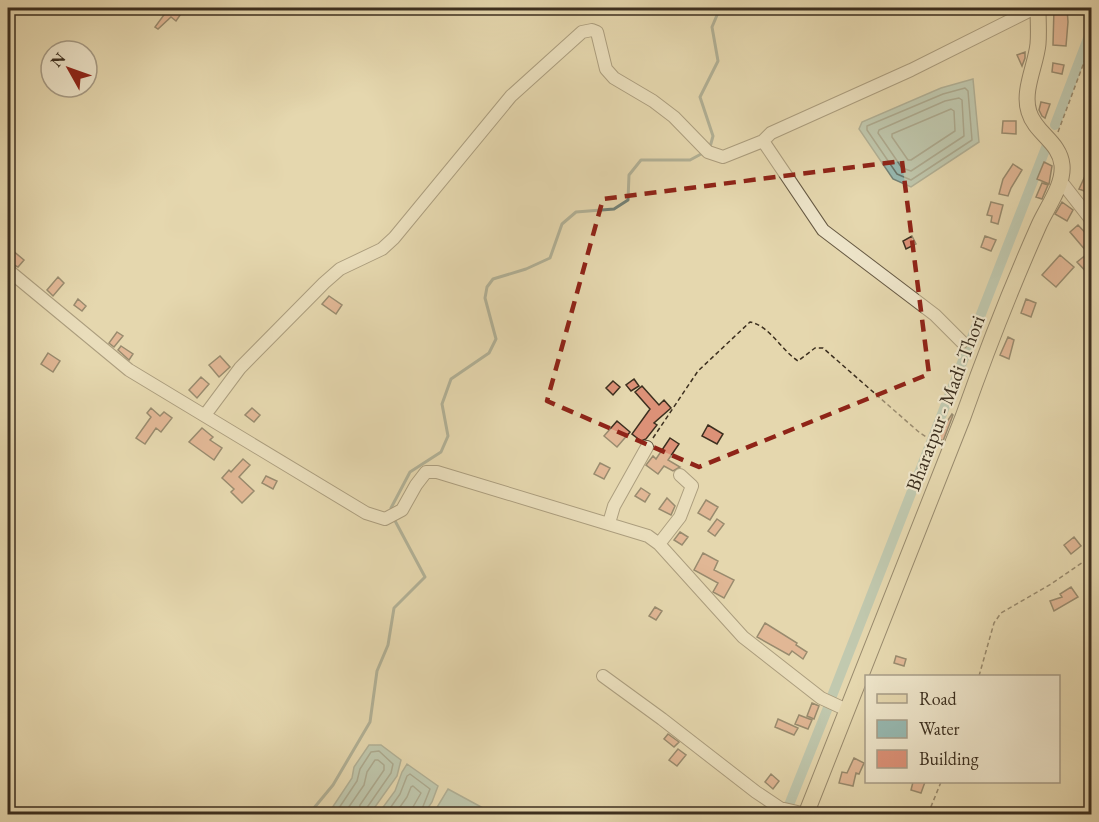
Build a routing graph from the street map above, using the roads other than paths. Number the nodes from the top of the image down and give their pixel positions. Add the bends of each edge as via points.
1 (1037, 8) edge
2 (763, 141) junction
3 (1060, 180) junction
4 (1092, 221) edge
5 (8, 270) edge
6 (962, 342) dead end
7 (205, 415) junction
8 (647, 447) road end
9 (680, 475) dead end
10 (609, 523) junction
11 (659, 544) junction
12 (603, 676) dead end
13 (847, 710) junction
14 (806, 814) edge

1 - 2 street via 771,133
1 - 3 main road via 1038,44 1028,109 1059,155
2 - 6 street via 823,230 935,315
2 - 7 street via 723,157 708,152 674,117 614,78 606,69 597,32 582,32 511,96 394,238 382,249 340,269 324,283 240,368
3 - 4 street
3 - 13 main road, Bharatpur - Madi -Thori via 982,363
5 - 7 street via 129,370
7 - 10 street via 366,513 385,519 402,510 426,472 437,472
8 - 10 street via 614,506
9 - 11 street via 692,486 680,517
10 - 11 street via 648,536
11 - 13 street via 742,638 821,698
12 - 14 street via 756,792 780,808
13 - 14 main road, Bharatpur - Madi -Thori

